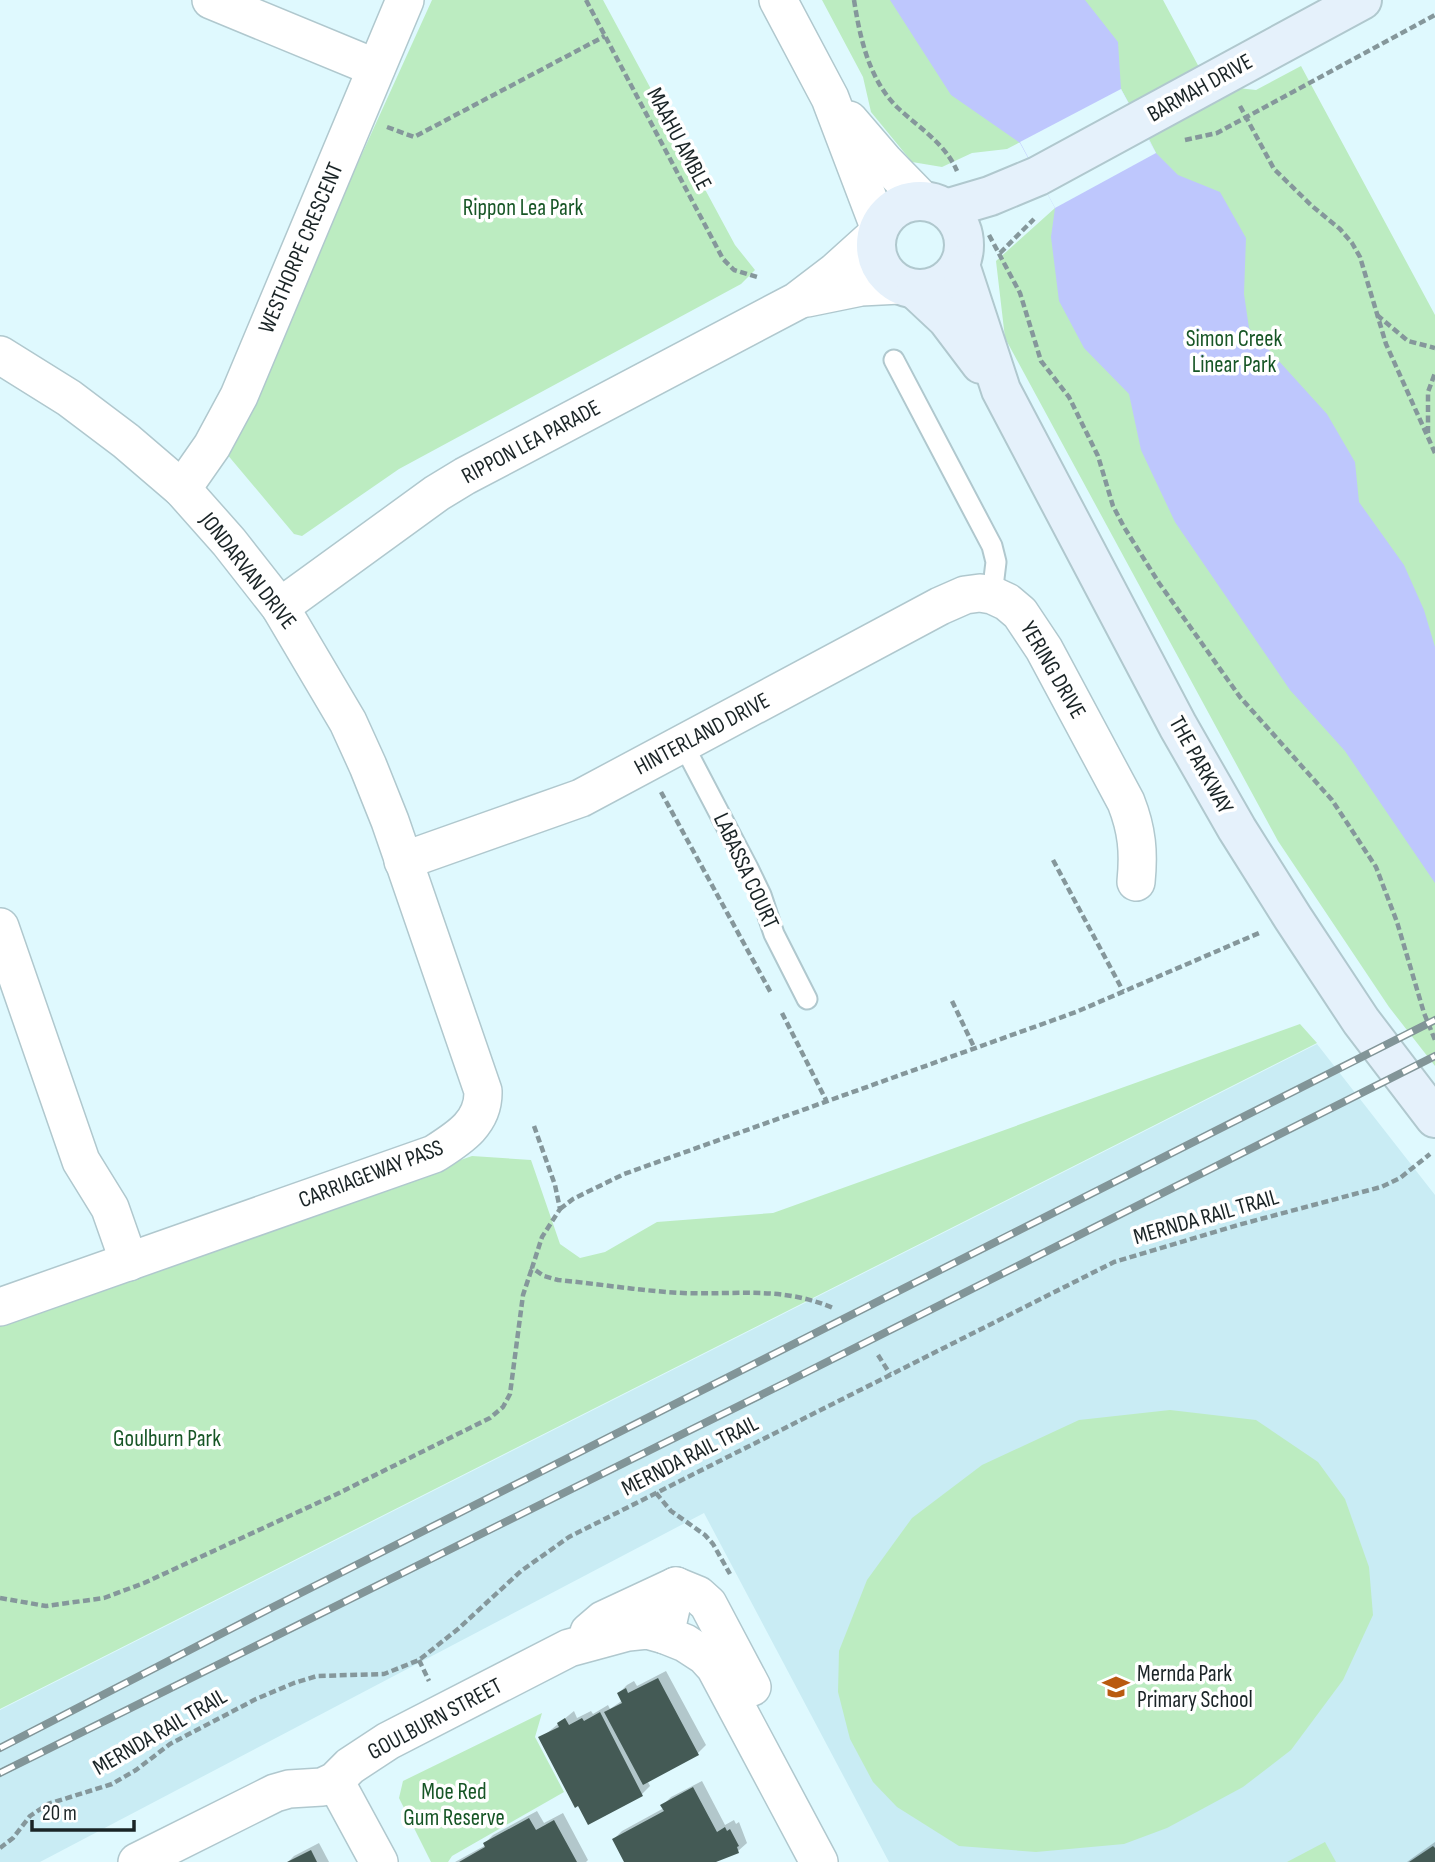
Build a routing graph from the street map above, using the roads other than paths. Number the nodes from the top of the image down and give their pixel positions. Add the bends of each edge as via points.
1 (211, 0) edge
2 (405, 0) edge
3 (778, 0) edge
4 (1362, 0) edge
5 (376, 68) junction
6 (830, 98) junction
7 (965, 220) junction
8 (878, 231) junction
9 (961, 262) junction
10 (908, 288) junction
11 (797, 301) junction
12 (0, 355) edge
13 (894, 360) dead end
14 (1001, 390) junction
15 (182, 489) junction
16 (992, 595) junction
17 (280, 607) junction
18 (683, 744) junction
19 (403, 861) junction
20 (1136, 882) dead end
21 (0, 927) edge
22 (807, 999) dead end
23 (1435, 1118) edge
24 (116, 1266) junction
25 (0, 1307) edge
26 (676, 1586) junction
27 (665, 1634) junction
28 (569, 1648) junction
29 (335, 1781) junction
30 (136, 1862) edge
31 (379, 1862) edge
32 (819, 1862) edge
33 (844, 1862) edge

1 - 5 street
2 - 5 street, WESTHORPE CRESCENT
3 - 6 street
4 - 7 street, BARMAH DRIVE via 1139,122 1040,192
5 - 15 street, WESTHORPE CRESCENT via 239,396
6 - 7 street via 885,162
6 - 8 street
7 - 8 street via 909,202 886,216
7 - 9 street via 956,219 964,246
8 - 10 street via 875,249 879,264 888,276
8 - 11 street, RIPPON LEA PARADE
9 - 10 street via 942,284
9 - 14 street, THE PARKWAY
10 - 11 street, RIPPON LEA PARADE via 861,287
10 - 14 street, THE PARKWAY via 947,319
11 - 17 street, RIPPON LEA PARADE via 456,482
12 - 15 street, JONDARVAN DRIVE via 69,398
13 - 16 lane via 992,546 996,562
14 - 23 street, THE PARKWAY via 1237,829 1362,1021
15 - 17 street, JONDARVAN DRIVE
16 - 18 street, HINTERLAND DRIVE via 965,595 940,606
16 - 20 street, YERING DRIVE via 1020,612 1033,632 1126,802 1136,826
17 - 19 street, JONDARVAN DRIVE via 348,722
18 - 19 street, HINTERLAND DRIVE via 581,799
18 - 22 lane, LABASSA COURT via 748,868
19 - 24 street, CARRIAGEWAY PASS via 483,1091 484,1104 475,1122 435,1154
21 - 24 street via 81,1161 87,1217
24 - 25 street, CARRIAGEWAY PASS
26 - 27 street
26 - 28 street via 603,1620
26 - 33 street via 708,1604
27 - 28 street, GOULBURN STREET via 628,1632
27 - 32 street, GOULBURN STREET via 705,1656 715,1667
28 - 29 street, GOULBURN STREET via 388,1741
29 - 30 street, GOULBURN STREET via 275,1793
29 - 31 street

